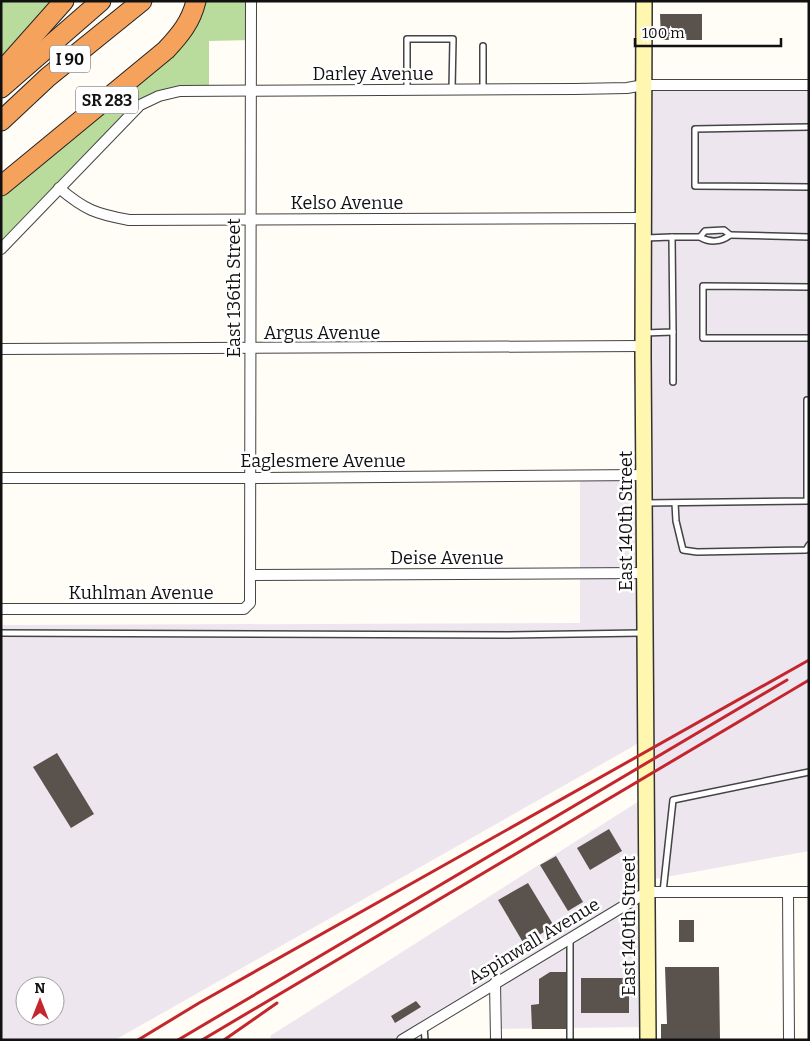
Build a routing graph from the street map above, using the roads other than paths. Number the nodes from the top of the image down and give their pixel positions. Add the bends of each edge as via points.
1 (64, 1) edge
2 (101, 1) edge
3 (142, 1) edge
4 (196, 1) edge
5 (251, 1) edge
6 (644, 1) edge
7 (483, 46) dead end
8 (1, 72) edge
9 (644, 85) junction
10 (809, 85) edge
11 (1, 88) edge
12 (407, 90) junction
13 (452, 90) junction
14 (483, 90) junction
15 (251, 91) junction
16 (1, 121) edge
17 (809, 127) edge
18 (1, 186) edge
19 (59, 188) junction
20 (809, 188) edge
21 (644, 218) junction
22 (250, 220) junction
23 (730, 235) junction
24 (700, 236) junction
25 (672, 237) junction
26 (809, 237) edge
27 (644, 238) junction
28 (1, 249) edge
29 (809, 287) edge
30 (673, 332) junction
31 (809, 338) edge
32 (643, 339) junction
33 (251, 349) junction
34 (1, 350) edge
35 (673, 382) dead end
36 (807, 400) dead end
37 (644, 475) junction
38 (1, 478) edge
39 (250, 478) junction
40 (808, 502) edge
41 (645, 503) junction
42 (675, 503) junction
43 (809, 545) edge
44 (645, 573) junction
45 (250, 575) junction
46 (1, 609) edge
47 (1, 633) edge
48 (645, 633) junction
49 (809, 772) edge
50 (647, 892) junction
51 (663, 892) junction
52 (788, 892) junction
53 (809, 892) edge
54 (570, 938) junction
55 (495, 983) junction
56 (424, 1026) junction
57 (402, 1040) edge
58 (425, 1040) edge
59 (496, 1040) edge
60 (570, 1040) edge
61 (648, 1040) edge
62 (790, 1040) edge

1 - 8 highway
2 - 11 highway, I 90
3 - 16 highway, I 90 via 48,77
4 - 18 highway, SR 283 via 184,30 166,50
5 - 15 street, East 136th Street
6 - 9 street, East 140th Street
7 - 14 lane
9 - 10 street, Darley Avenue
9 - 14 street, Darley Avenue via 628,88
9 - 21 street, East 140th Street
12 - 13 street, Darley Avenue
12 - 13 lane via 407,39 453,39
12 - 15 street, Darley Avenue
13 - 14 street, Darley Avenue
15 - 19 street, Darley Avenue via 180,91 140,105
15 - 22 street, East 136th Street
17 - 20 lane via 695,129 695,186
19 - 22 street, Kelso Avenue via 79,205 104,216 130,220
19 - 28 street, Darley Avenue
21 - 22 street, Kelso Avenue
21 - 27 street, East 140th Street
22 - 33 street, East 136th Street
23 - 24 lane via 723,240 706,240
23 - 24 lane via 724,230 716,230 705,231
23 - 26 lane
24 - 25 lane
25 - 27 lane
25 - 30 lane
27 - 32 street, East 140th Street
29 - 31 lane via 703,286 703,338
30 - 32 lane
30 - 35 lane
32 - 33 street, Argus Avenue
32 - 37 street, East 140th Street
33 - 34 street, Argus Avenue
33 - 39 street, East 136th Street
36 - 40 lane
37 - 39 street, Eaglesmere Avenue
37 - 41 street, East 140th Street
38 - 39 street, Eaglesmere Avenue
39 - 45 street, East 136th Street
40 - 42 lane
41 - 42 lane
41 - 44 street, East 140th Street
42 - 43 lane via 683,550 806,550
44 - 45 street, Deise Avenue
44 - 48 street, East 140th Street
45 - 46 street, Kuhlman Avenue via 250,603 244,609
47 - 48 lane
48 - 50 street, East 140th Street
49 - 51 lane via 673,800
50 - 51 street
50 - 54 street, Aspinwall Avenue
50 - 61 street, East 140th Street
51 - 52 street
52 - 53 street
52 - 62 street
54 - 55 street, Aspinwall Avenue
54 - 60 lane
55 - 56 street, Aspinwall Avenue
55 - 59 street
56 - 57 street, Aspinwall Avenue
56 - 58 lane

